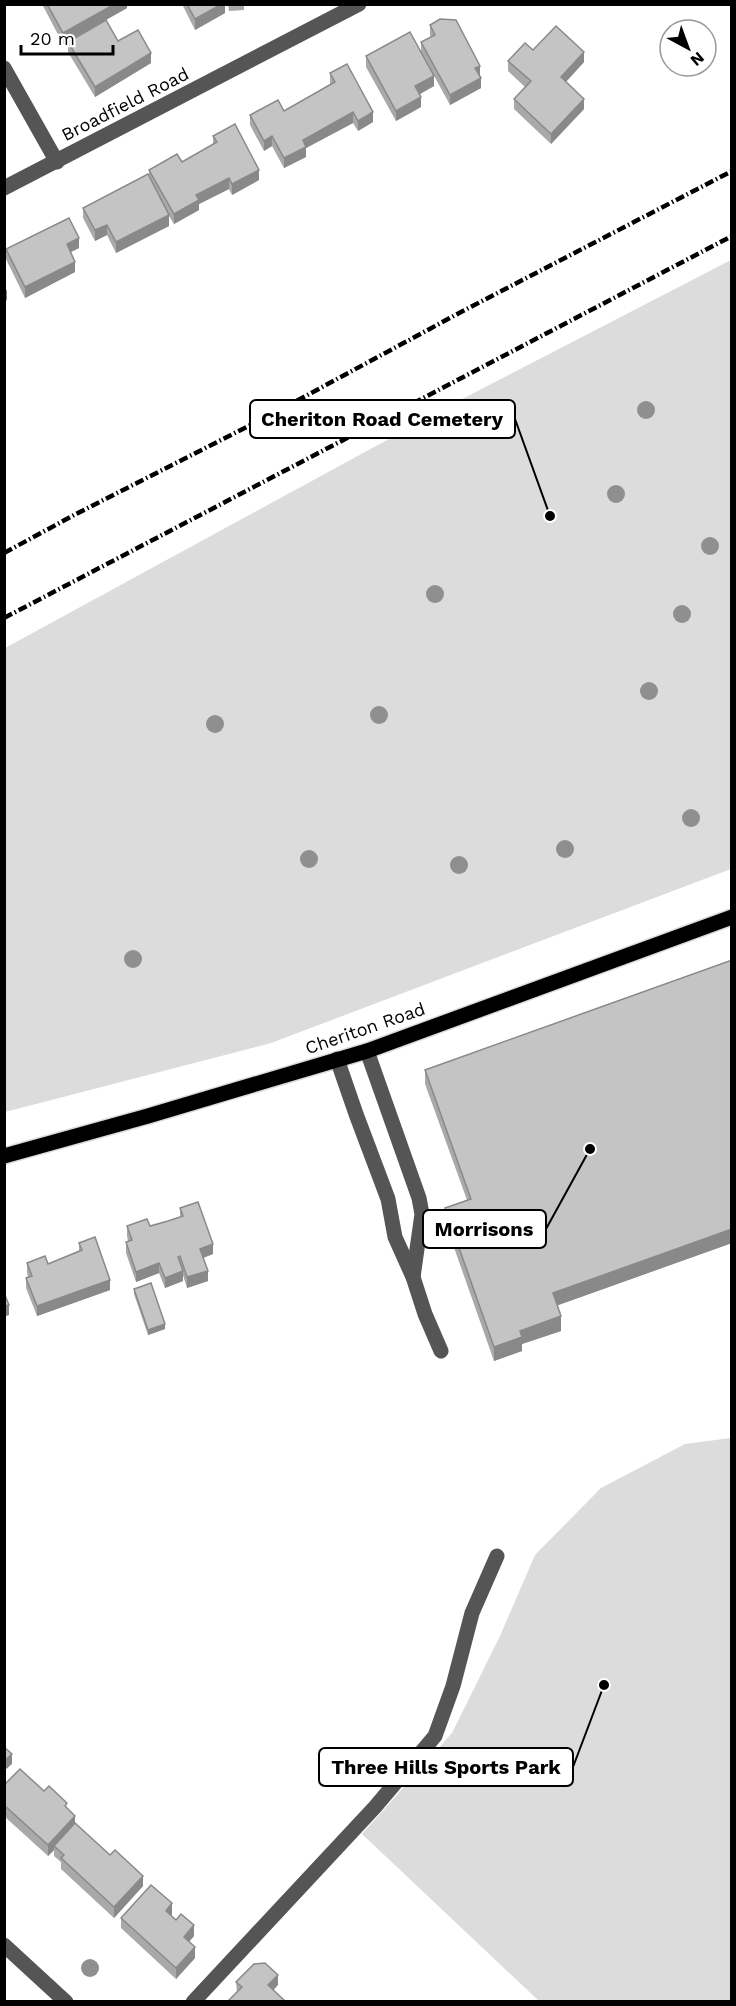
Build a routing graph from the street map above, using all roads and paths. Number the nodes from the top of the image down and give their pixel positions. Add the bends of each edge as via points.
1 (359, 4) edge
2 (4, 68) edge
3 (57, 162) junction
4 (4, 188) edge
5 (732, 917) edge
6 (367, 1051) junction
7 (337, 1059) junction
8 (4, 1155) edge
9 (413, 1277) junction
10 (441, 1351) dead end
11 (497, 1556) dead end
12 (4, 1945) edge
13 (66, 2001) edge
14 (193, 2001) edge

1 - 3 street, Broadfield Road
2 - 3 street
3 - 4 street, Broadfield Road
5 - 6 main road, Cheriton Road
6 - 7 main road, Cheriton Road
6 - 9 street via 419,1198 422,1214
7 - 8 main road, Cheriton Road
7 - 9 street via 388,1199 395,1236
9 - 10 street
11 - 14 street via 472,1613 435,1736 375,1807
12 - 13 street

